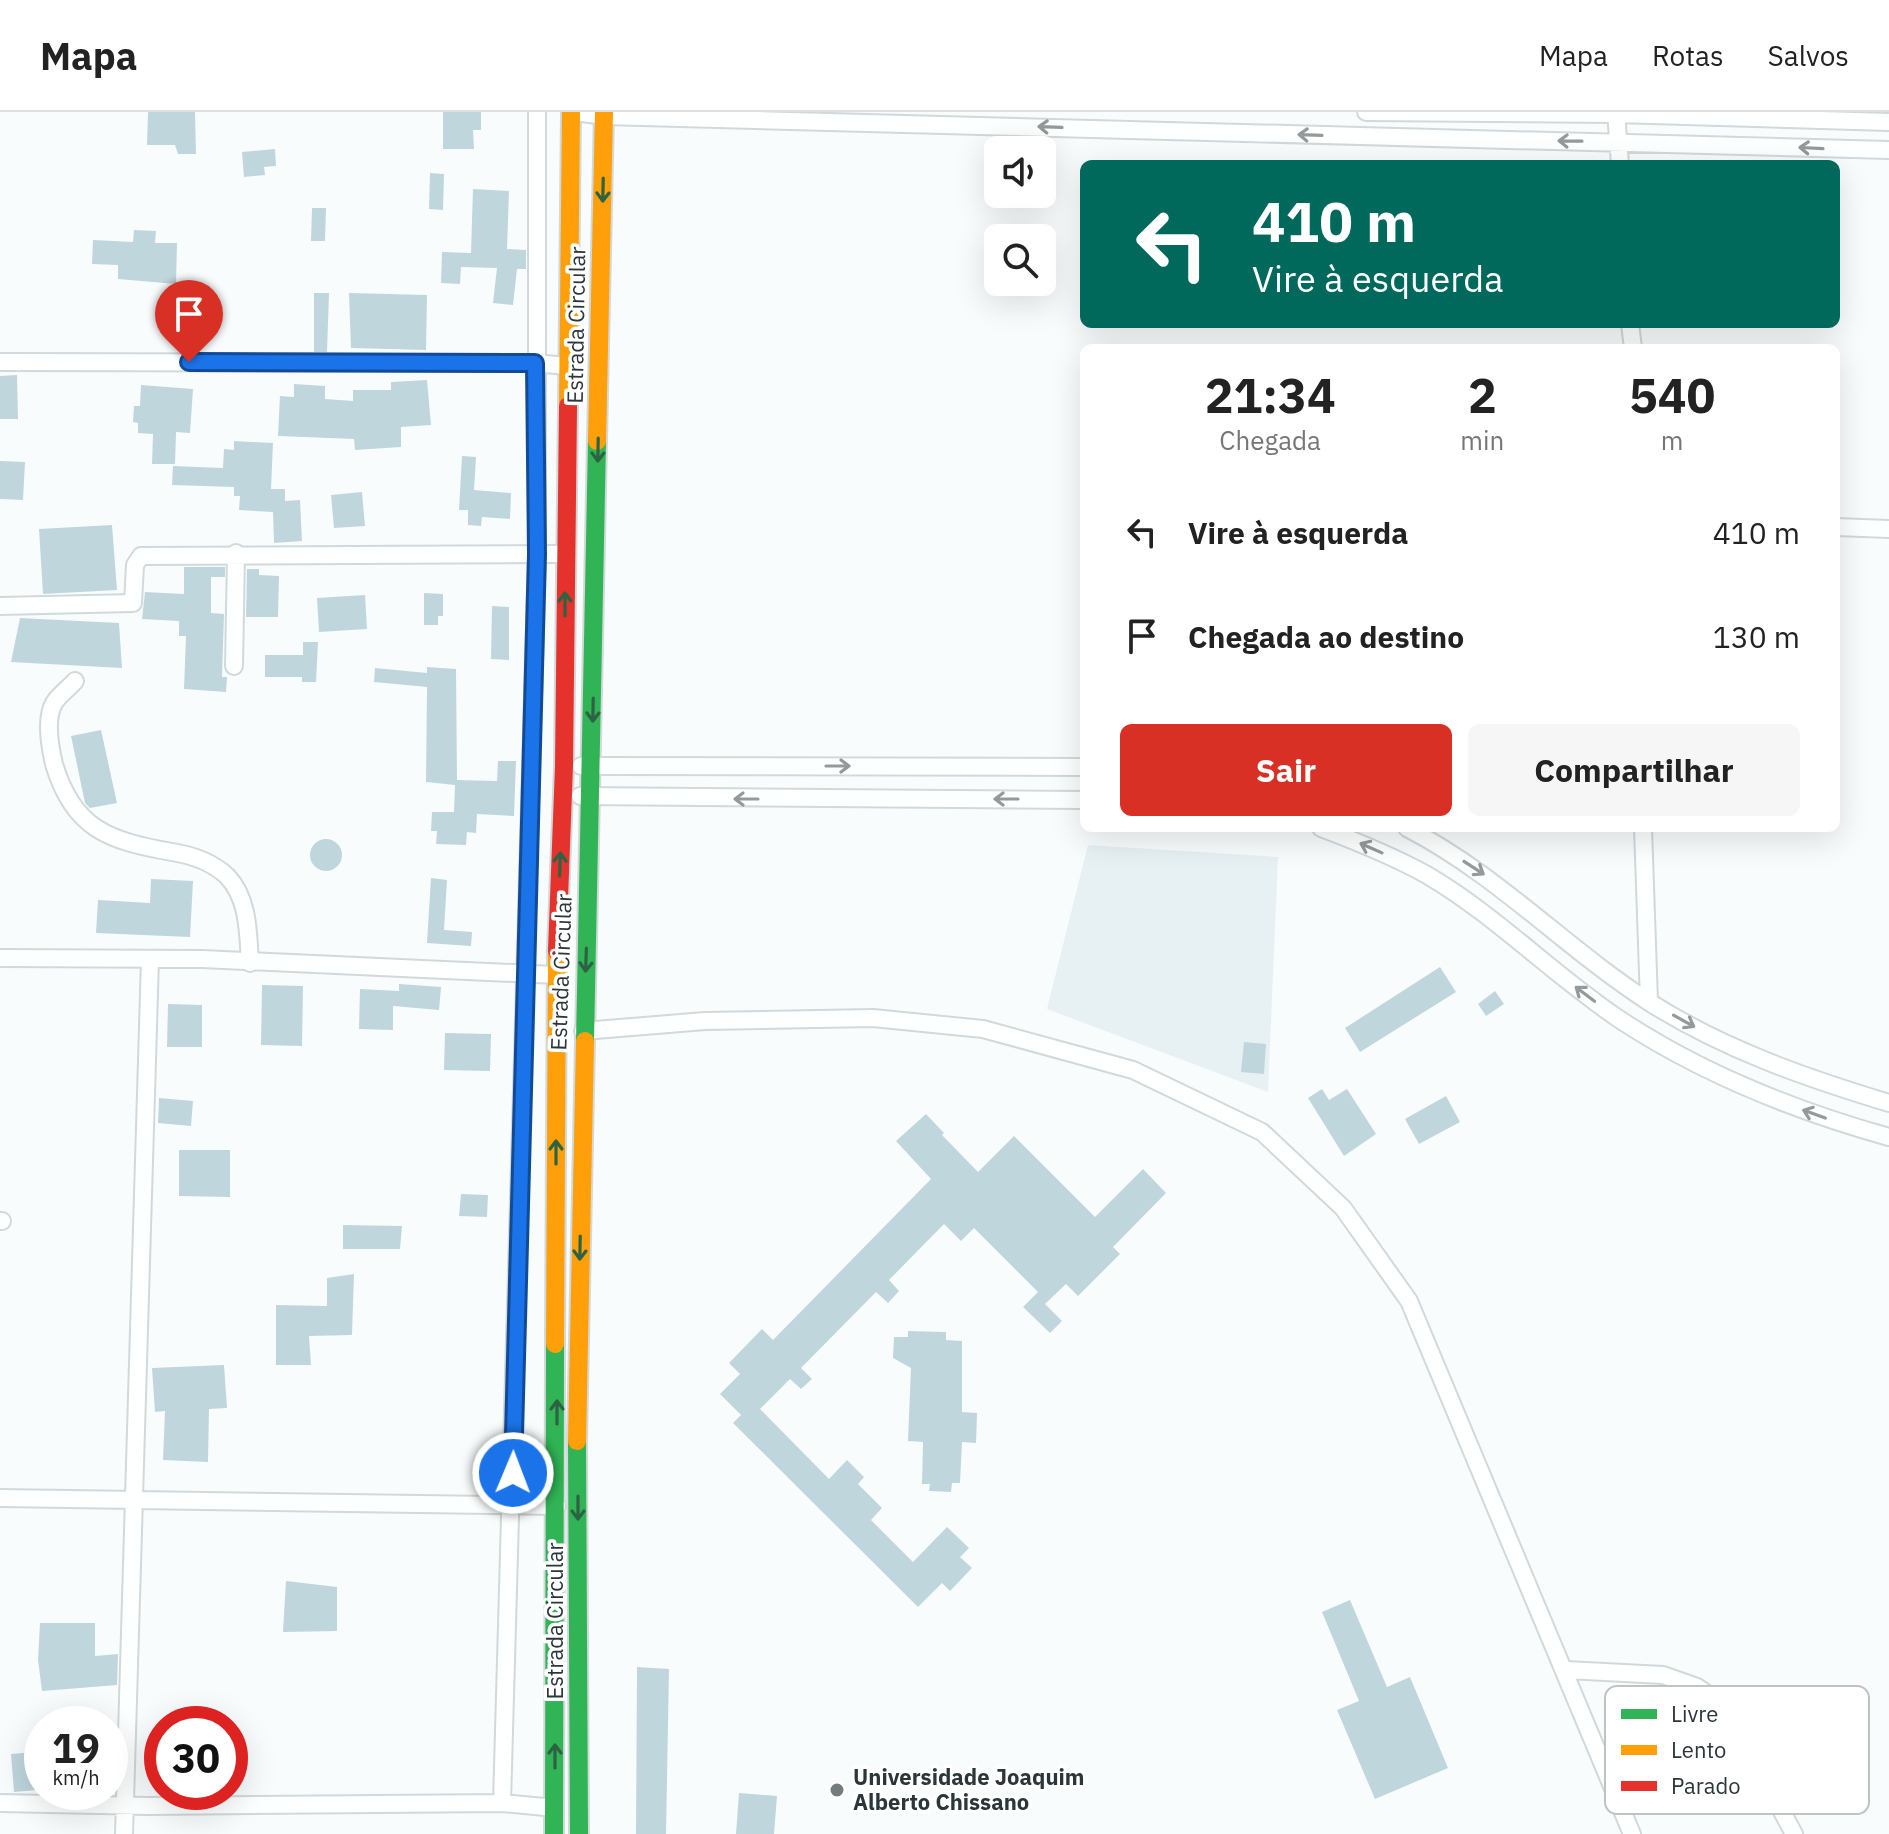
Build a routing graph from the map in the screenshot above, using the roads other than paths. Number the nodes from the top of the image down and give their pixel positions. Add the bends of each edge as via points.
1 (537, 112) edge
2 (573, 112) edge
3 (1366, 112) edge
4 (1616, 113) edge
5 (604, 114) edge
6 (1889, 122) edge
7 (1616, 141) junction
8 (1889, 150) edge
9 (1619, 160) edge
10 (0, 362) edge
11 (535, 363) junction
12 (567, 366) junction
13 (1840, 527) edge
14 (1889, 529) edge
15 (236, 553) junction
16 (537, 554) junction
17 (565, 554) junction
18 (0, 606) edge
19 (234, 666) dead end
20 (75, 681) dead end
21 (564, 766) junction
22 (592, 766) junction
23 (1080, 767) edge
24 (563, 792) junction
25 (591, 798) junction
26 (1080, 800) edge
27 (1332, 832) edge
28 (1414, 832) edge
29 (1643, 832) edge
30 (0, 958) edge
31 (150, 959) junction
32 (250, 963) junction
33 (525, 973) junction
34 (556, 975) junction
35 (1649, 1002) junction
36 (583, 1031) junction
37 (1889, 1103) edge
38 (1889, 1137) edge
39 (0, 1498) edge
40 (133, 1500) junction
41 (512, 1505) junction
42 (557, 1506) junction
43 (1566, 1670) junction
44 (1694, 1686) edge
45 (127, 1706) edge
46 (1605, 1767) edge
47 (0, 1803) edge
48 (502, 1803) junction
49 (24, 1804) edge
50 (128, 1806) edge
51 (555, 1808) junction
52 (124, 1810) edge
53 (1624, 1814) edge
54 (1783, 1814) edge
55 (124, 1834) edge
56 (554, 1834) edge
57 (579, 1834) edge
58 (1632, 1834) edge
59 (1794, 1834) edge

1 - 11 street
2 - 5 street
2 - 12 main road
3 - 4 street
4 - 6 street
4 - 7 street
7 -> 5 street
5 -> 22 main road, Estrada Circular
8 -> 7 street
7 - 9 street
10 - 11 street
11 - 12 street
11 - 16 street
12 - 17 main road
13 - 14 street
15 - 16 street
15 - 18 street via 141,556 135,565 133,603
15 - 19 street
16 - 17 street
16 - 33 street
21 -> 17 main road
20 - 32 street via 53,704 49,732 60,783 76,813 112,839 214,865 241,898
21 - 22 street
21 - 24 main road
22 -> 23 street
22 - 25 main road, Estrada Circular
24 - 25 street
34 -> 24 main road
26 -> 25 street
25 -> 36 main road, Estrada Circular
38 -> 27 street via 1767,1096 1670,1051 1601,1006 1429,876
28 -> 35 street via 1495,881
29 - 35 street
30 - 31 street
31 - 32 street
31 - 40 street
32 - 33 street
33 - 34 street
33 - 41 street
42 -> 34 main road
35 -> 37 street via 1799,1076
36 - 43 street via 705,1021 873,1018 983,1029 1133,1070 1262,1132 1343,1208 1409,1301
36 -> 57 main road, Estrada Circular via 577,1410
39 - 40 street
40 - 41 street
40 - 45 street
41 - 42 street
41 - 48 street
51 -> 42 main road
43 - 44 street via 1663,1675
43 - 46 street
47 - 49 street
48 - 50 street
48 - 51 street
51 - 56 main road
52 - 55 street
53 - 58 street
54 - 59 street

